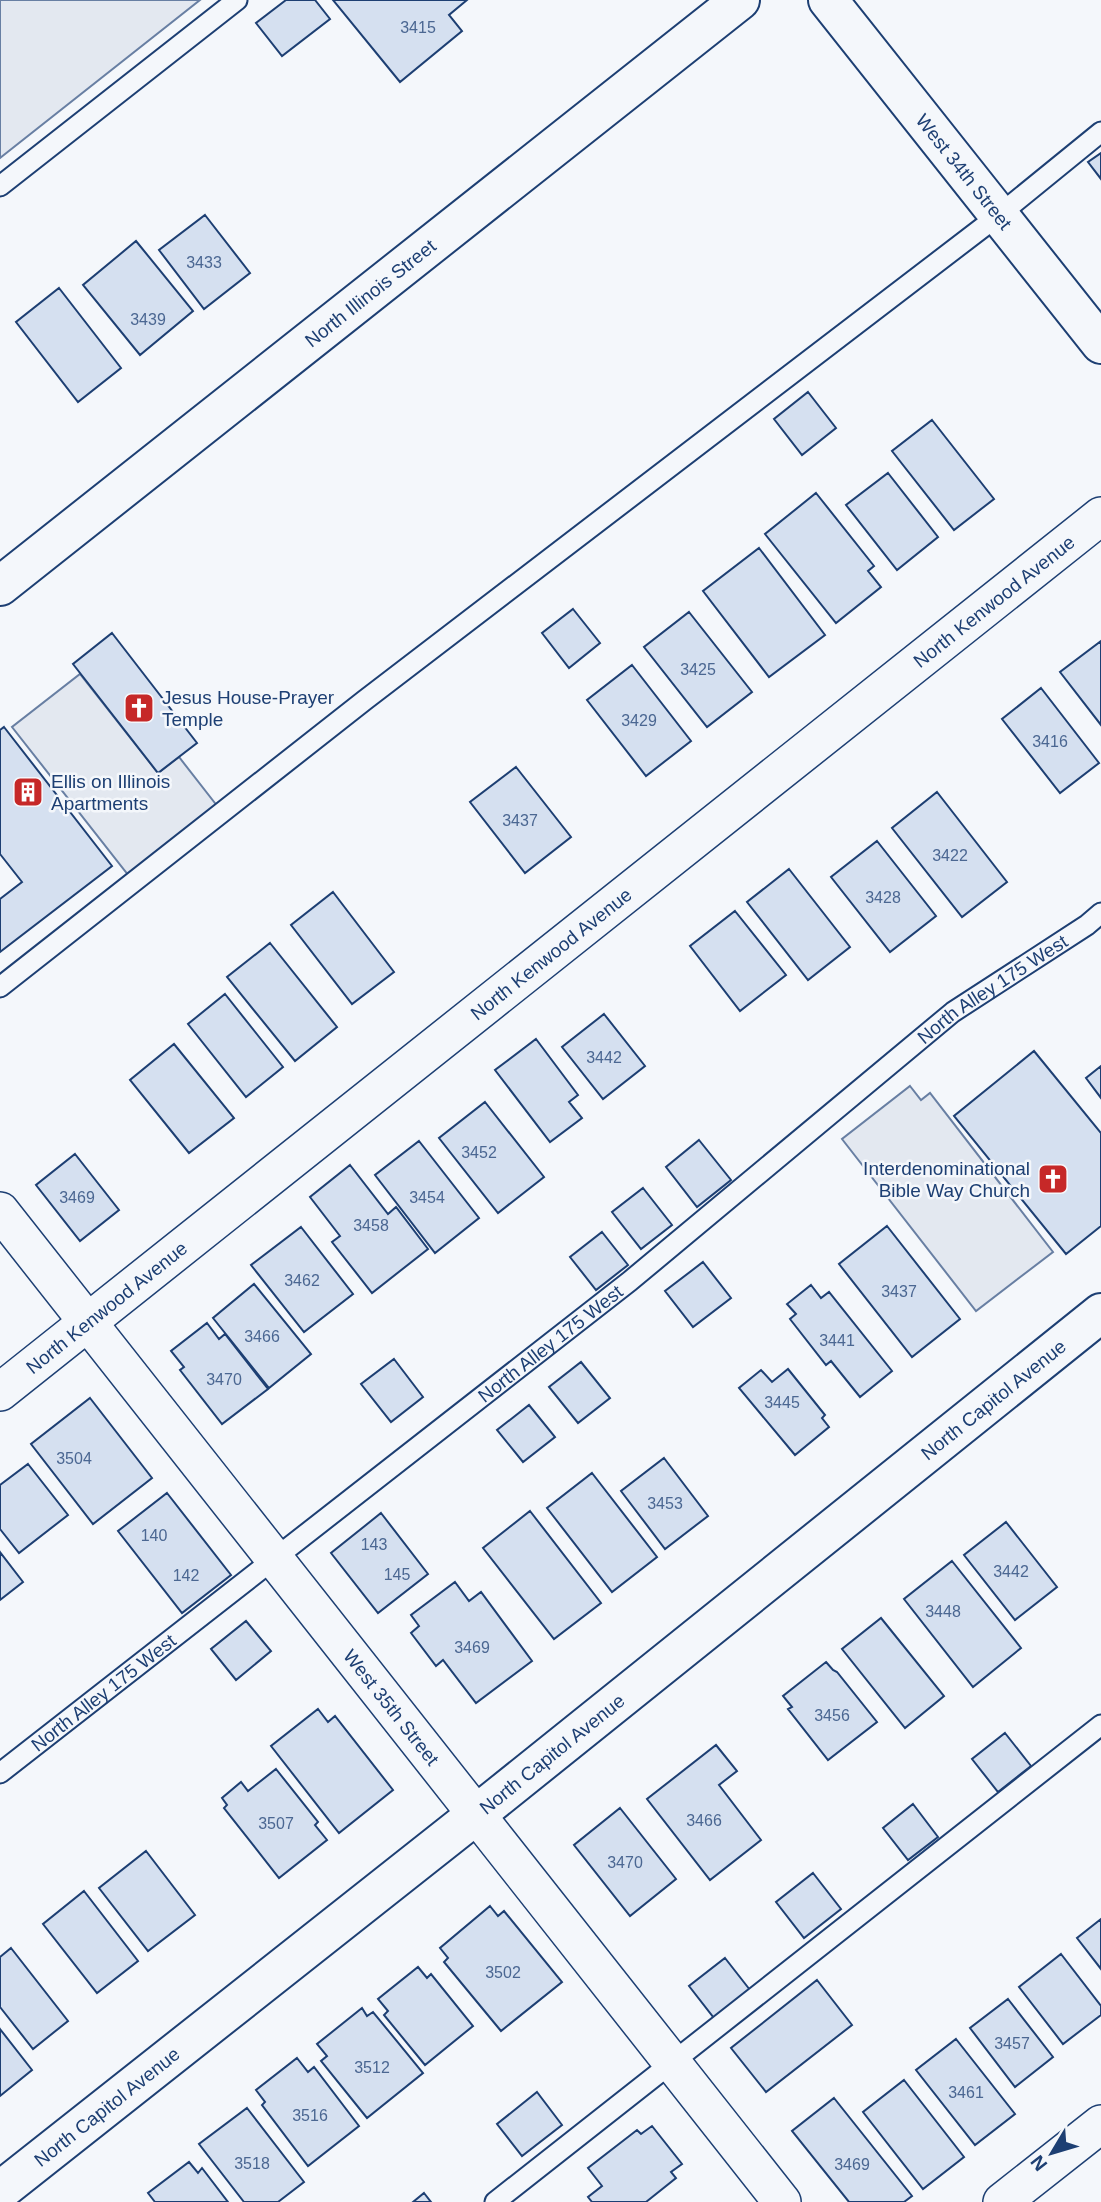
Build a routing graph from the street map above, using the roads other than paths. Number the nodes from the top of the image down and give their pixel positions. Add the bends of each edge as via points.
1 (237, 0) edge
2 (740, 0) edge
3 (828, 0) edge
4 (1101, 132) edge
5 (0, 186) edge
6 (999, 215) junction
7 (1101, 344) edge
8 (1101, 516) edge
9 (0, 586) edge
10 (1101, 913) edge
11 (0, 987) edge
12 (0, 1211) edge
13 (1101, 1313) edge
14 (88, 1323) junction
15 (0, 1392) edge
16 (275, 1559) junction
17 (1101, 1725) edge
18 (0, 1773) edge
19 (477, 1814) junction
20 (673, 2063) junction
21 (1101, 2124) edge
22 (0, 2191) edge
23 (495, 2202) edge
24 (782, 2202) edge
25 (1002, 2202) edge

1 - 5 lane
2 - 9 main road, North Illinois Street
3 - 6 main road, West 34th Street
4 - 6 lane
6 - 7 main road, West 34th Street
6 - 11 lane via 376,691
8 - 14 street, North Kenwood Avenue
10 - 16 lane, North Alley 175 West via 953,1012 630,1281
12 - 14 street, West 35th Street
13 - 19 main road, North Capitol Avenue
14 - 15 street, North Kenwood Avenue
14 - 16 street, West 35th Street
16 - 18 lane, North Alley 175 West
16 - 19 street, West 35th Street
17 - 20 lane
19 - 20 street, West 35th Street
19 - 22 main road, North Capitol Avenue
20 - 23 lane
20 - 24 street, West 35th Street
21 - 25 street

